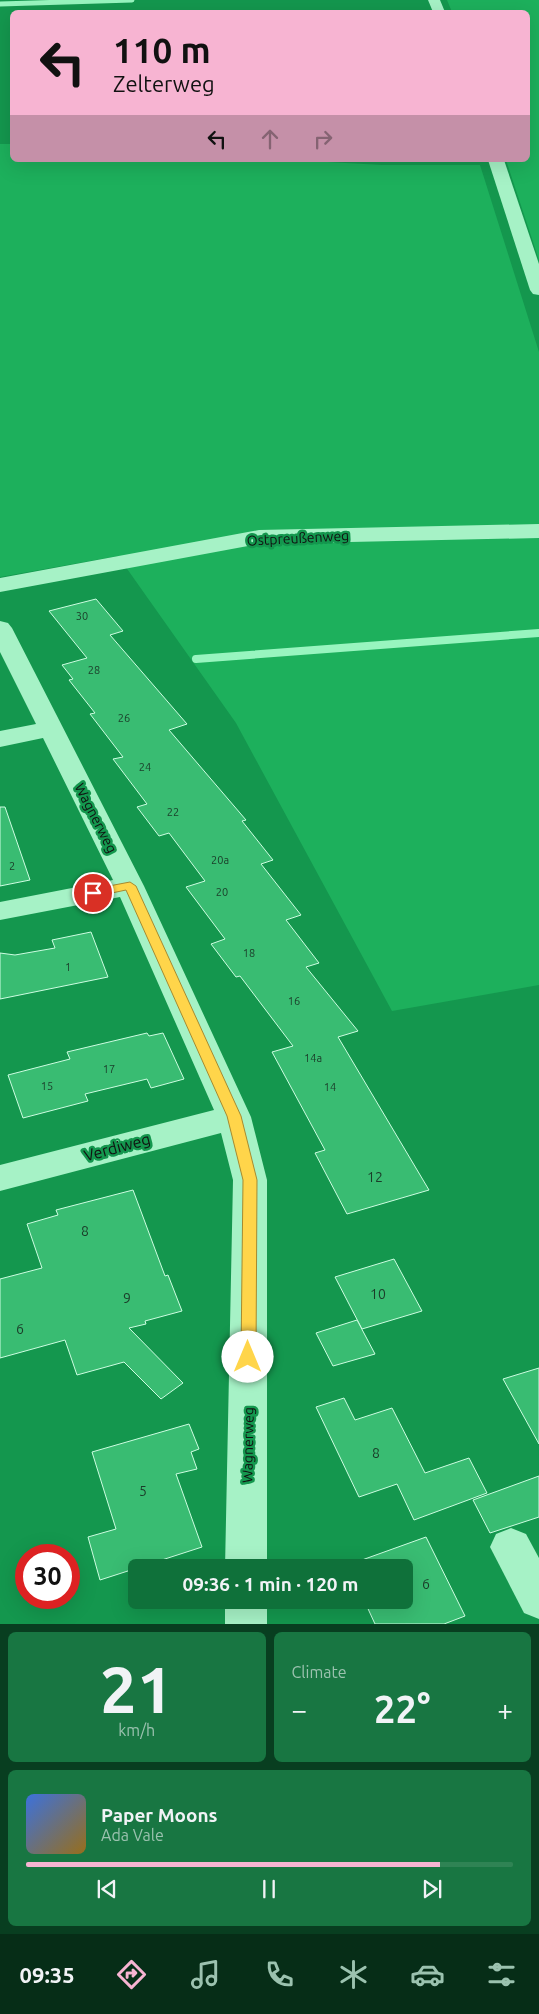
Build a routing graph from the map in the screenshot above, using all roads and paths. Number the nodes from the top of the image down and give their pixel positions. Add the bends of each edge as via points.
1 (497, 162) edge
2 (539, 290) edge
3 (539, 532) edge
4 (0, 584) edge
5 (0, 628) edge
6 (51, 729) junction
7 (0, 739) edge
8 (130, 886) junction
9 (0, 911) edge
10 (234, 1116) junction
11 (0, 1178) edge
12 (511, 1547) dead end
13 (246, 1559) edge
14 (539, 1599) edge
15 (246, 1609) edge
16 (246, 1624) edge

1 - 2 street
3 - 4 street, Ostpreußenweg via 259,537
5 - 6 street, Wagnerweg
6 - 7 street
6 - 8 street, Wagnerweg
8 - 9 street
8 - 10 street, Wagnerweg
10 - 11 street, Verdiweg
10 - 13 street, Wagnerweg via 250,1180
12 - 14 street
15 - 16 street

